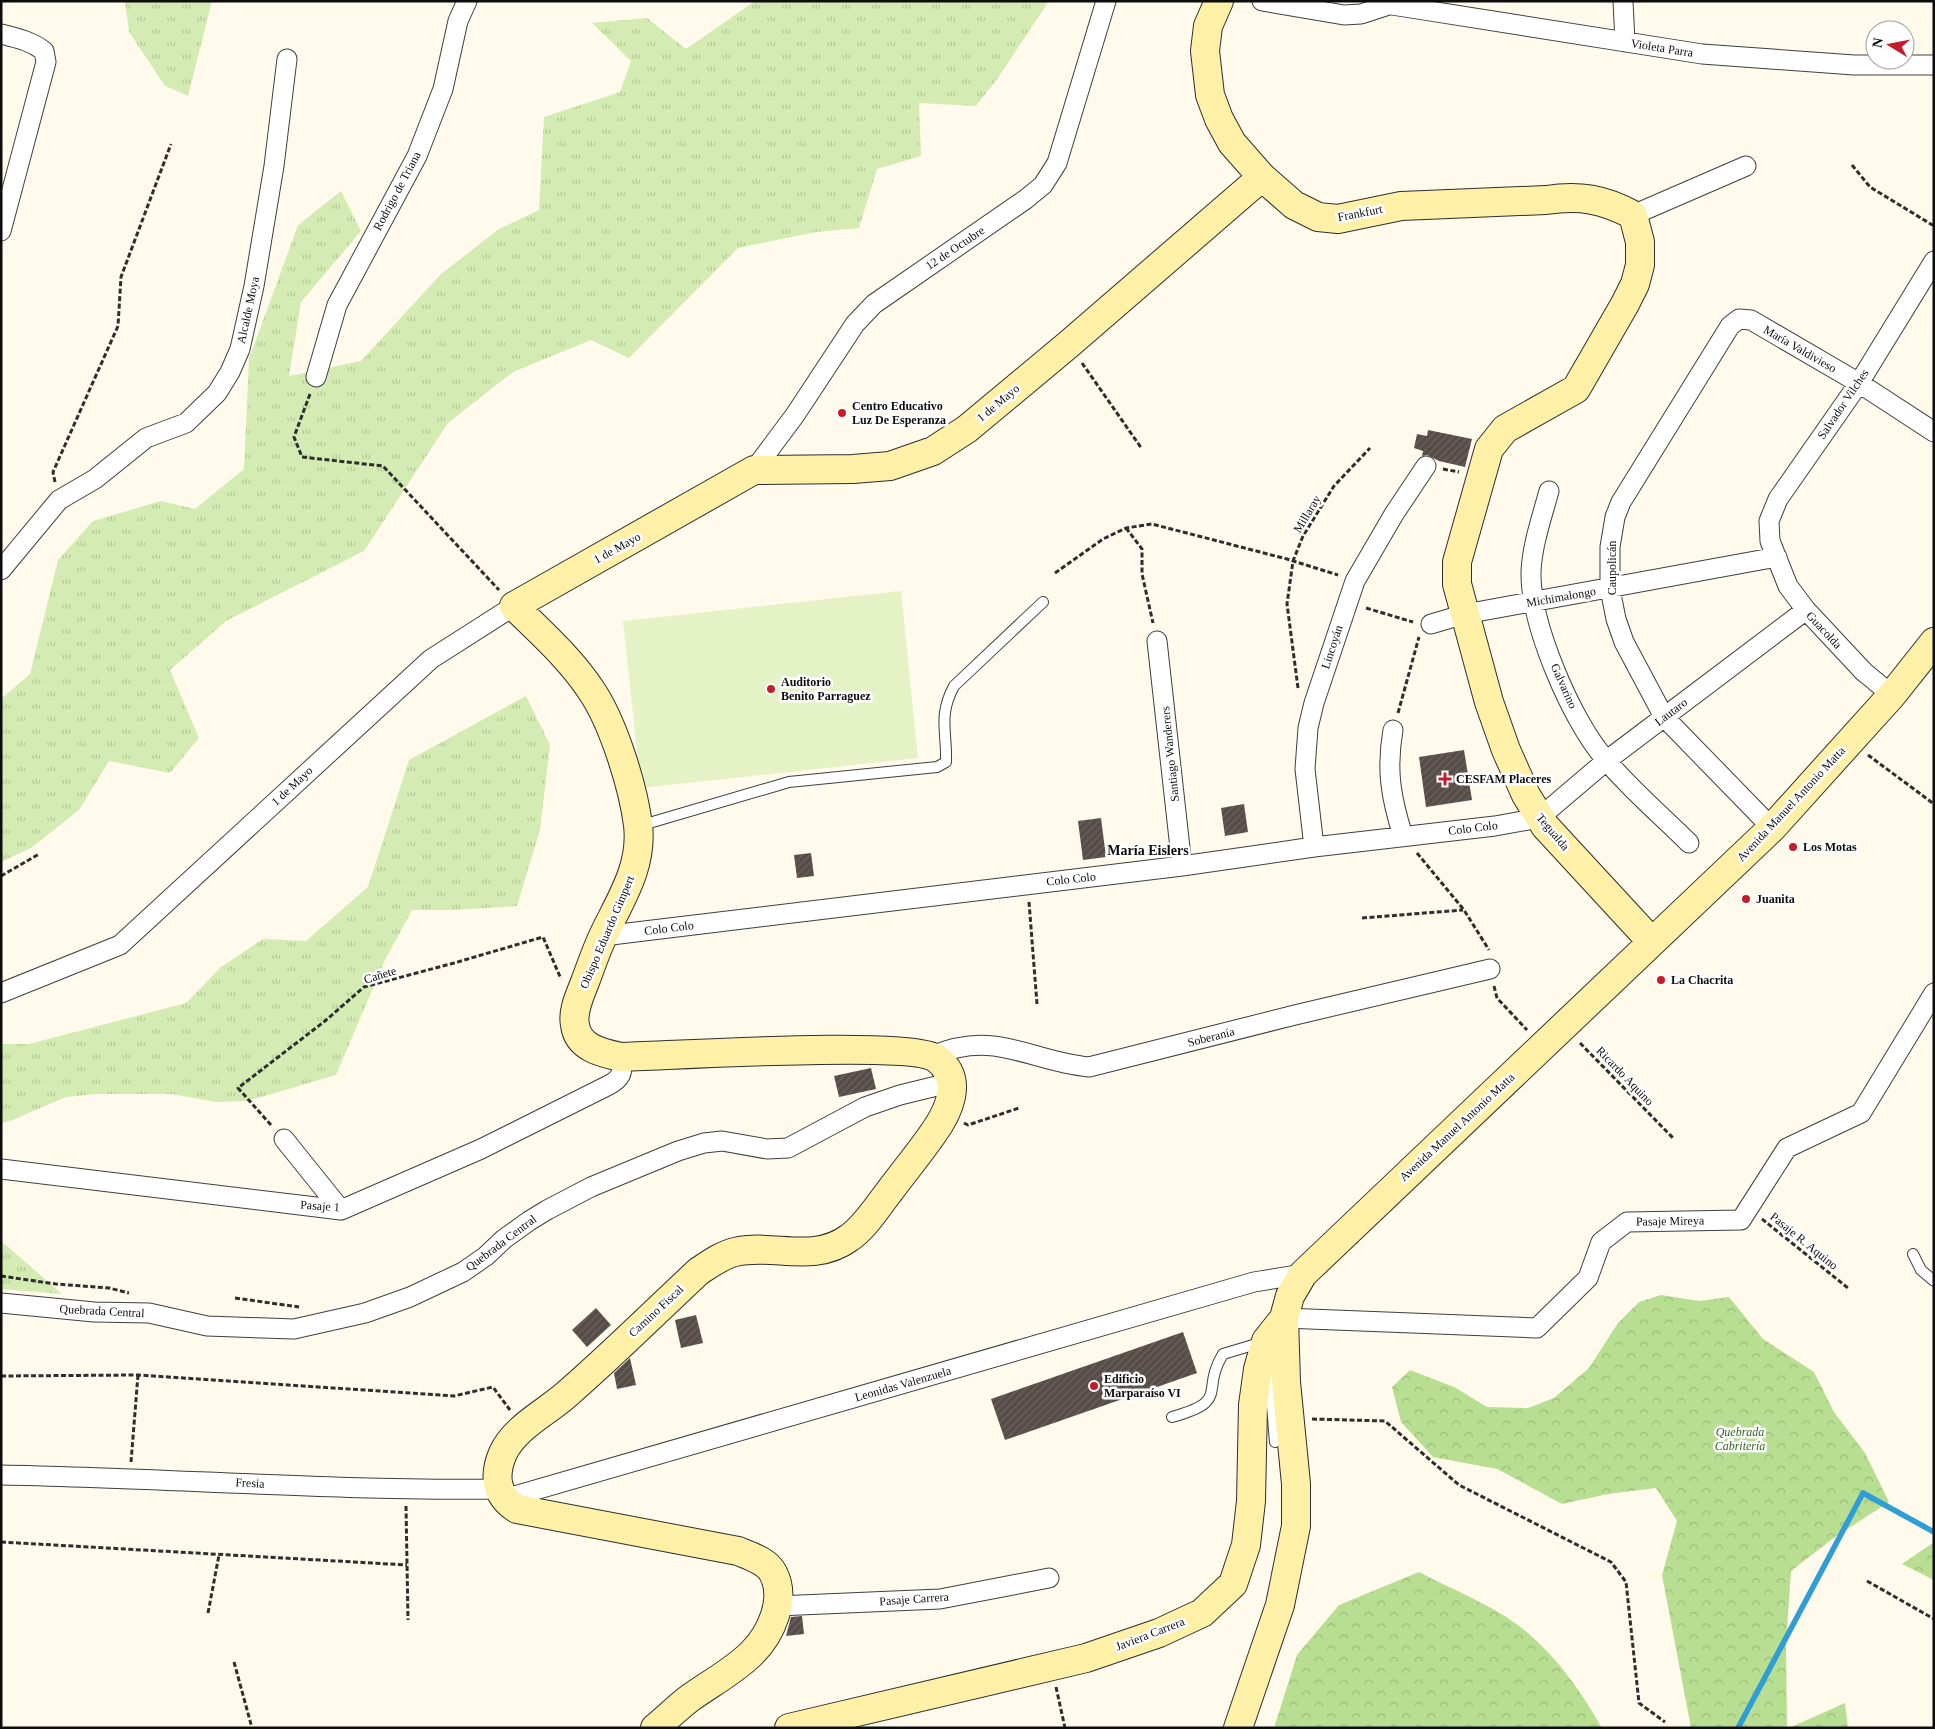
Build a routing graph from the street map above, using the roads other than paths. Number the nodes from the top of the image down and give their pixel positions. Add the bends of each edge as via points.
1 (467, 1) edge
2 (1106, 1) edge
3 (1219, 1) edge
4 (1262, 1) edge
5 (1623, 1) edge
6 (1397, 3) edge
7 (1, 34) edge
8 (1625, 42) junction
9 (287, 59) dead end
10 (1934, 65) edge
11 (1746, 166) dead end
12 (1262, 177) junction
13 (1633, 214) junction
14 (1, 231) edge
15 (1934, 261) edge
16 (1740, 319) joint
17 (316, 377) road end
18 (1858, 383) junction
19 (1934, 432) edge
20 (1426, 466) road end
21 (754, 470) junction
22 (1549, 491) dead end
23 (1776, 554) junction
24 (1, 570) edge
25 (1610, 589) junction
26 (1534, 601) junction
27 (1043, 602) dead end
28 (514, 606) junction
29 (1806, 610) junction
30 (1465, 614) junction
31 (1427, 624) road end
32 (1157, 641) road end
33 (1934, 642) edge
34 (1892, 695) junction
35 (1664, 717) junction
36 (1392, 730) road end
37 (1606, 761) junction
38 (1538, 818) junction
39 (638, 827) junction
40 (1772, 828) junction
41 (1403, 836) junction
42 (1690, 843) dead end
43 (1314, 847) junction
44 (1182, 866) junction
45 (603, 936) junction
46 (1652, 942) junction
47 (1490, 970) road end
48 (1, 993) edge
49 (1934, 993) edge
50 (932, 1056) junction
51 (621, 1057) junction
52 (953, 1082) junction
53 (284, 1138) road end
54 (1, 1169) edge
55 (341, 1210) junction
56 (1913, 1254) dead end
57 (1303, 1274) junction
58 (1934, 1281) edge
59 (1, 1303) edge
60 (1284, 1318) junction
61 (1266, 1341) junction
62 (1172, 1417) dead end
63 (1285, 1430) junction
64 (1251, 1458) junction
65 (1, 1475) edge
66 (501, 1494) junction
67 (1049, 1578) dead end
68 (777, 1606) junction
69 (655, 1728) edge
70 (789, 1728) edge
71 (1238, 1728) edge

1 - 17 street, Rodrigo de Triana via 458,21 443,89 417,156 337,305
2 - 21 street, 12 de Octubre via 1057,163 1043,185 874,304 855,324
3 - 12 street, Frankfurt via 1208,26 1205,51 1210,95 1218,120 1232,143
4 - 6 street via 1344,15 1361,14
5 - 8 street
6 - 8 street, Violeta Parra
7 - 14 street via 30,42 44,51 44,72
8 - 10 street, Violeta Parra via 1758,59 1854,65
9 - 24 street, Alcalde Moya via 274,166 254,286 240,349 230,372 217,393 186,423 146,438 94,479 59,500
11 - 13 street
12 - 13 street, Frankfurt via 1294,205 1318,217 1338,219 1401,206 1569,197 1611,202
12 - 21 street, 1 de Mayo via 1069,344 967,428 933,451 890,466
13 - 30 street via 1640,242 1640,265 1635,284 1588,370 1576,389 1515,422 1497,436 1488,449 1457,562 1457,584
15 - 18 street, Salvador Vilches
16 - 18 street, María Valdivieso via 1751,320
16 - 25 street, Caupolicán via 1730,326 1621,502 1610,547
18 - 19 street, María Valdivieso
18 - 23 street, Salvador Vilches via 1771,511 1769,531
20 - 43 street, Lincoyán via 1355,581 1314,703 1308,728 1305,769
21 - 28 street, 1 de Mayo
22 - 26 street, Galvarino via 1532,556
23 - 25 street, Michimalongo
23 - 29 street, Guacolda via 1788,586
25 - 26 street, Michimalongo
25 - 35 street, Caupolicán via 1624,642
26 - 30 street, Michimalongo
26 - 37 street, Galvarino via 1562,686 1589,738
27 - 39 lane via 954,686 943,715 946,762 937,767 789,782
28 - 39 street, Obispo Eduardo Gimpert via 559,651 591,690 616,743
28 - 48 street, 1 de Mayo via 431,659 120,945
29 - 34 street, Guacolda via 1864,672
29 - 35 street, Lautaro
30 - 31 street, Michimalongo
30 - 38 street, Tegualda via 1506,750
32 - 44 street, Santiago Wanderers
33 - 34 street, Avenida Manuel Antonio Matta
34 - 40 street, Avenida Manuel Antonio Matta
35 - 37 street, Lautaro
35 - 40 street, Caupolicán
36 - 41 street via 1388,773
37 - 38 street, Lautaro
37 - 42 street, Galvarino
38 - 41 street, Colo Colo
38 - 46 street, Tegualda
39 - 45 street, Obispo Eduardo Gimpert via 636,862 629,886
40 - 46 street, Avenida Manuel Antonio Matta
41 - 43 street, Colo Colo
43 - 44 street, Colo Colo
44 - 45 street, Colo Colo
45 - 51 street, Obispo Eduardo Gimpert via 575,1012 574,1026 588,1047
46 - 57 street, Avenida Manuel Antonio Matta
47 - 50 street, Soberanía via 1089,1067 991,1044 972,1044
49 - 60 street, Pasaje Mireya via 1861,1113 1787,1148 1741,1220 1627,1222 1601,1242 1588,1278 1537,1328
50 - 51 street via 891,1050 858,1050
50 - 52 street via 943,1065
51 - 55 street, Pasaje 1 via 619,1080 481,1149
52 - 59 street, Quebrada Central via 865,1107 788,1148 767,1149 722,1141 678,1151 591,1187 548,1210 454,1276 410,1297 365,1313 294,1329 208,1326 149,1313 94,1312
52 - 66 street, Camino Fiscal via 946,1113 931,1137 849,1238 821,1251 733,1252 699,1271 567,1394 523,1429 503,1454 498,1474
53 - 55 street
54 - 55 street, Pasaje 1
56 - 58 lane via 1921,1270
57 - 60 street, Avenida Manuel Antonio Matta via 1290,1296
57 - 66 street, Leonidas Valenzuela via 1254,1282
60 - 61 street, Javiera Carrera
60 - 63 street, Avenida Manuel Antonio Matta
61 - 62 lane via 1223,1354 1206,1404
61 - 63 lane
61 - 64 street, Javiera Carrera via 1253,1405
63 - 64 street
63 - 71 street, Avenida Manuel Antonio Matta via 1297,1512 1291,1558 1280,1604
64 - 70 street, Javiera Carrera via 1246,1545 1233,1584 1202,1613 1086,1658
65 - 66 street, Fresia
66 - 68 street via 518,1509 526,1511 738,1551 758,1560 773,1572 778,1586
67 - 68 street, Pasaje Carrera via 940,1599
68 - 69 street via 765,1638 752,1653

